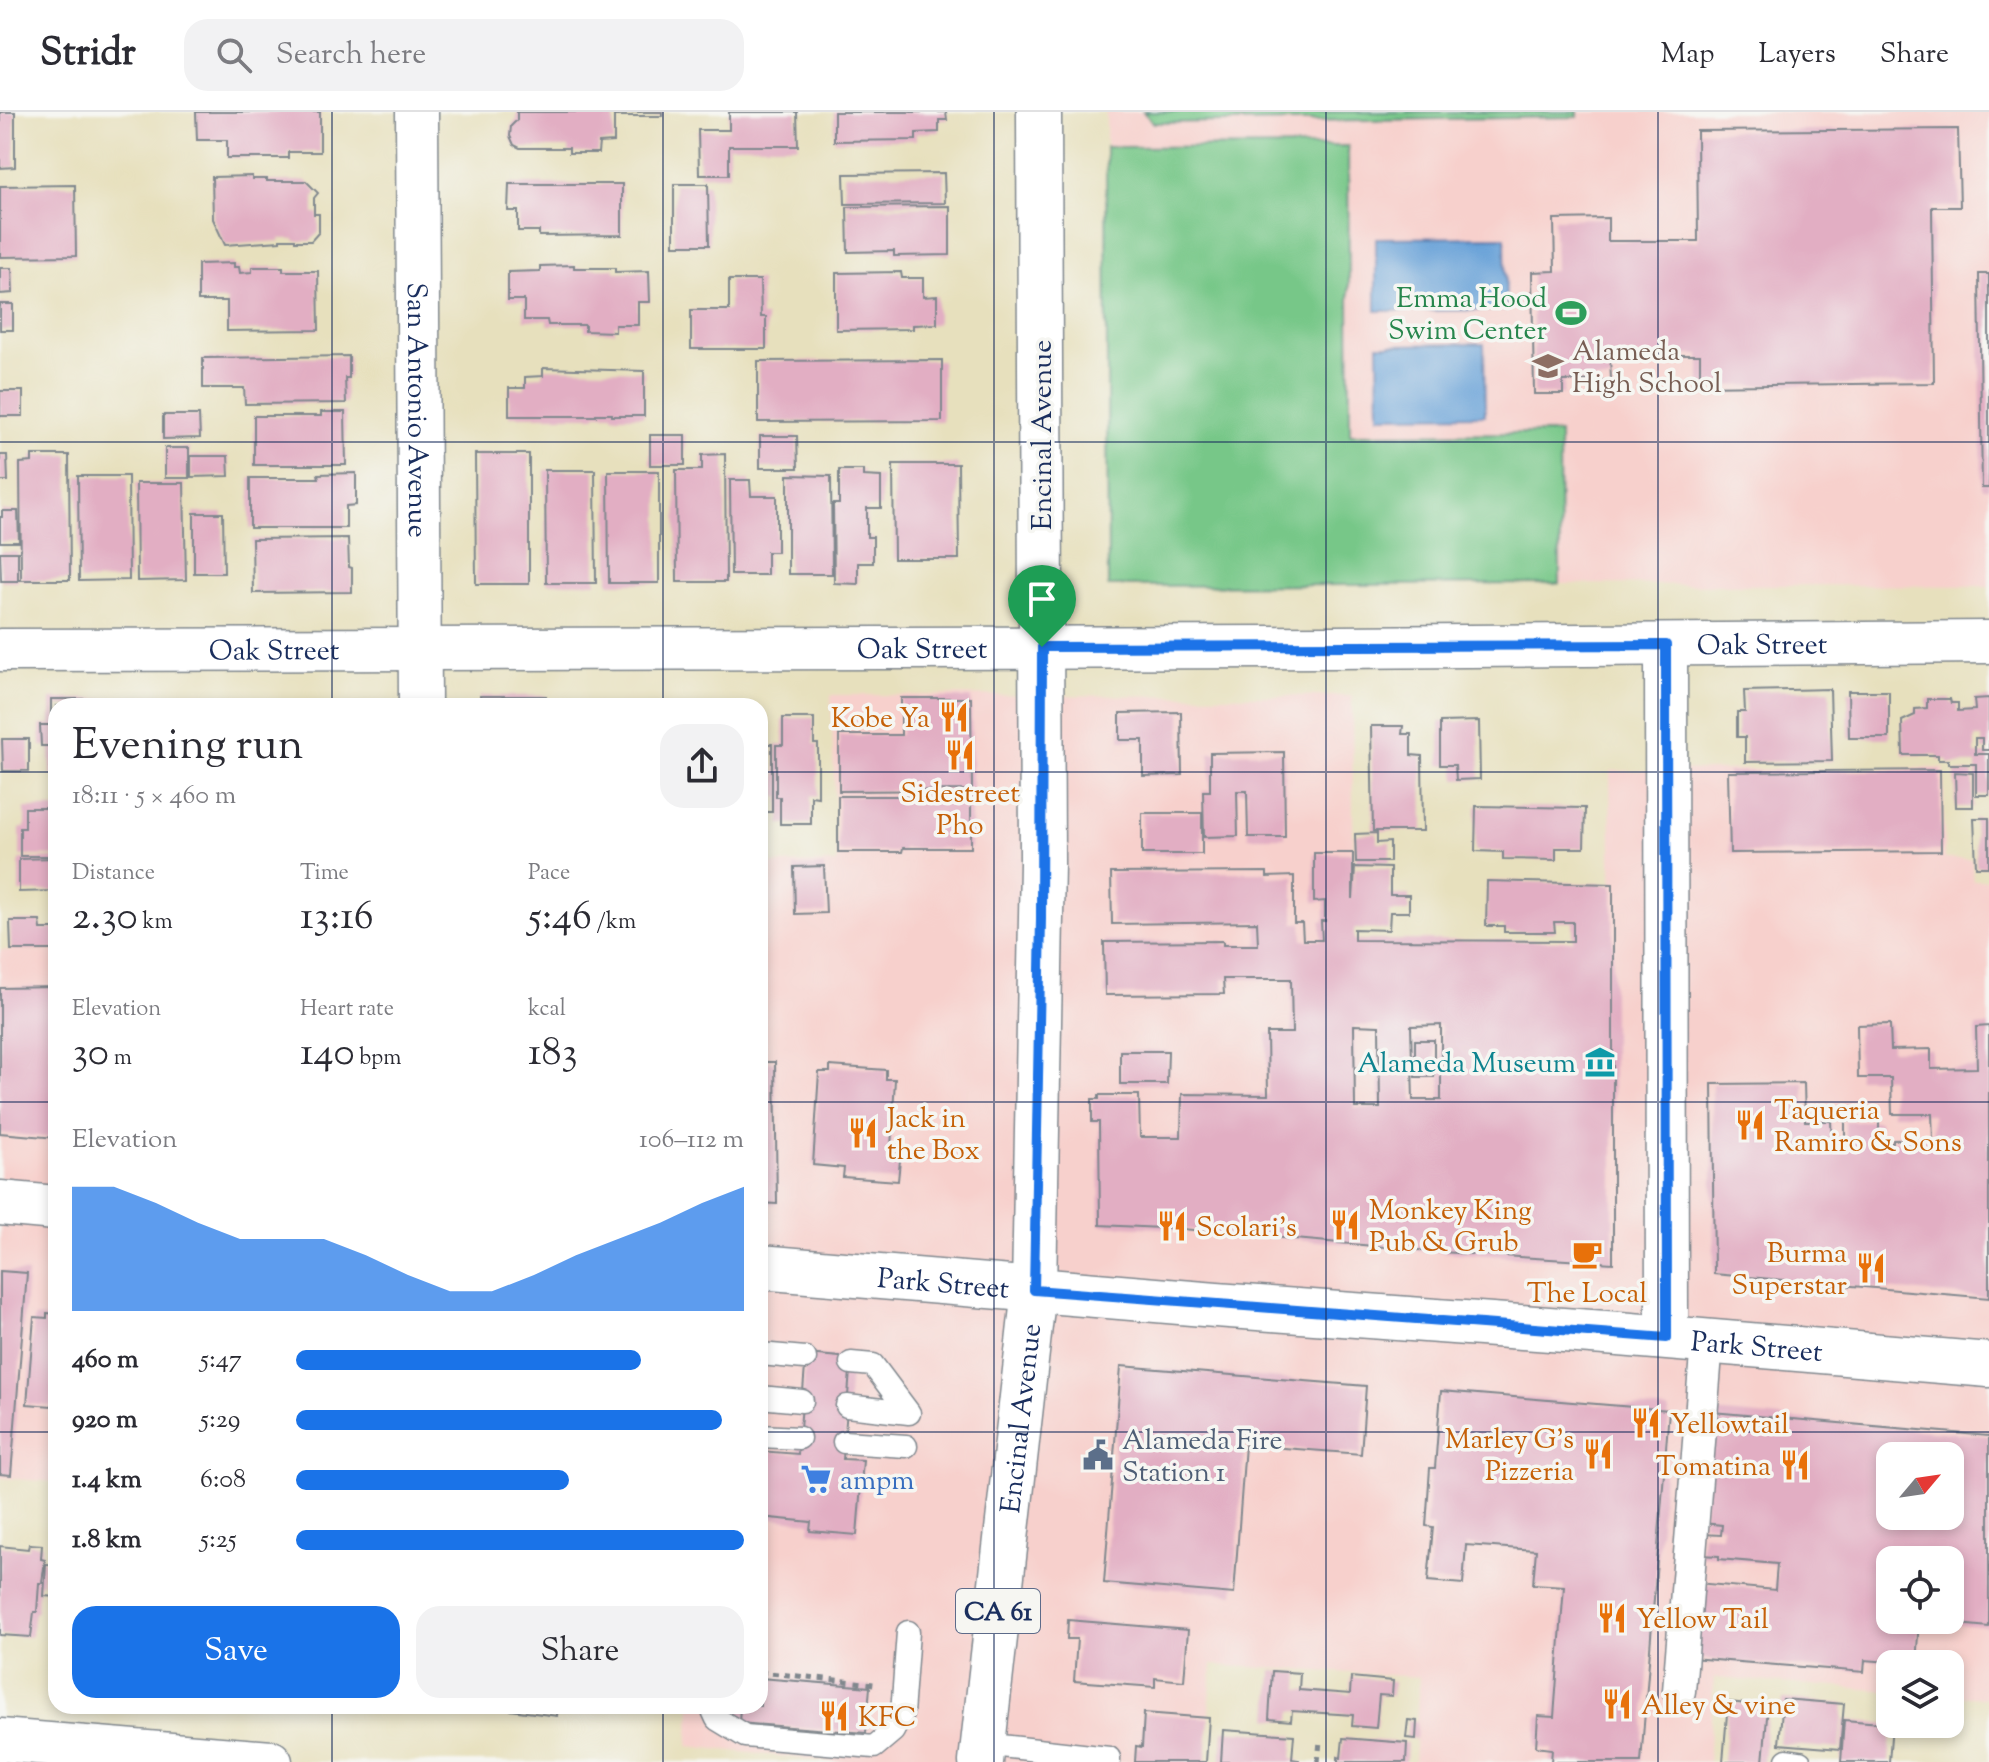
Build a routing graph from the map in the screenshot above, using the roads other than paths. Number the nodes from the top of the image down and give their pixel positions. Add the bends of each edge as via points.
1 (417, 112) edge
2 (1039, 112) edge
3 (1989, 642) edge
4 (1666, 645) junction
5 (1042, 647) junction
6 (0, 650) edge
7 (420, 650) junction
8 (420, 698) edge
9 (0, 1203) edge
10 (48, 1207) edge
11 (768, 1268) edge
12 (1034, 1290) junction
13 (1687, 1340) junction
14 (768, 1355) edge
15 (805, 1358) dead end
16 (851, 1363) dead end
17 (1989, 1365) edge
18 (768, 1398) edge
19 (802, 1401) dead end
20 (847, 1406) dead end
21 (768, 1436) edge
22 (799, 1438) dead end
23 (844, 1442) dead end
24 (906, 1446) dead end
25 (908, 1632) dead end
26 (1679, 1691) dead end
27 (715, 1714) edge
28 (0, 1740) edge
29 (982, 1753) edge
30 (271, 1762) edge
31 (1109, 1762) edge

1 - 7 street, San Antonio Avenue
2 - 5 main road, Encinal Avenue / CA 61
3 - 4 street, Oak Street
4 - 5 street, Oak Street
4 - 13 street
5 - 7 street, Oak Street
5 - 12 main road, Encinal Avenue / CA 61
6 - 7 street, Oak Street
7 - 8 street, San Antonio Avenue
9 - 10 main road
11 - 12 main road, Park Street
12 - 13 main road, Park Street
12 - 29 main road, Encinal Avenue / CA 61
13 - 17 main road, Park Street
13 - 26 street
14 - 15 lane
16 - 20 lane via 873,1365 909,1413
18 - 19 lane
21 - 22 lane
23 - 24 lane
25 - 27 lane via 902,1714 893,1731 874,1747 745,1736
28 - 30 street
29 - 31 lane

